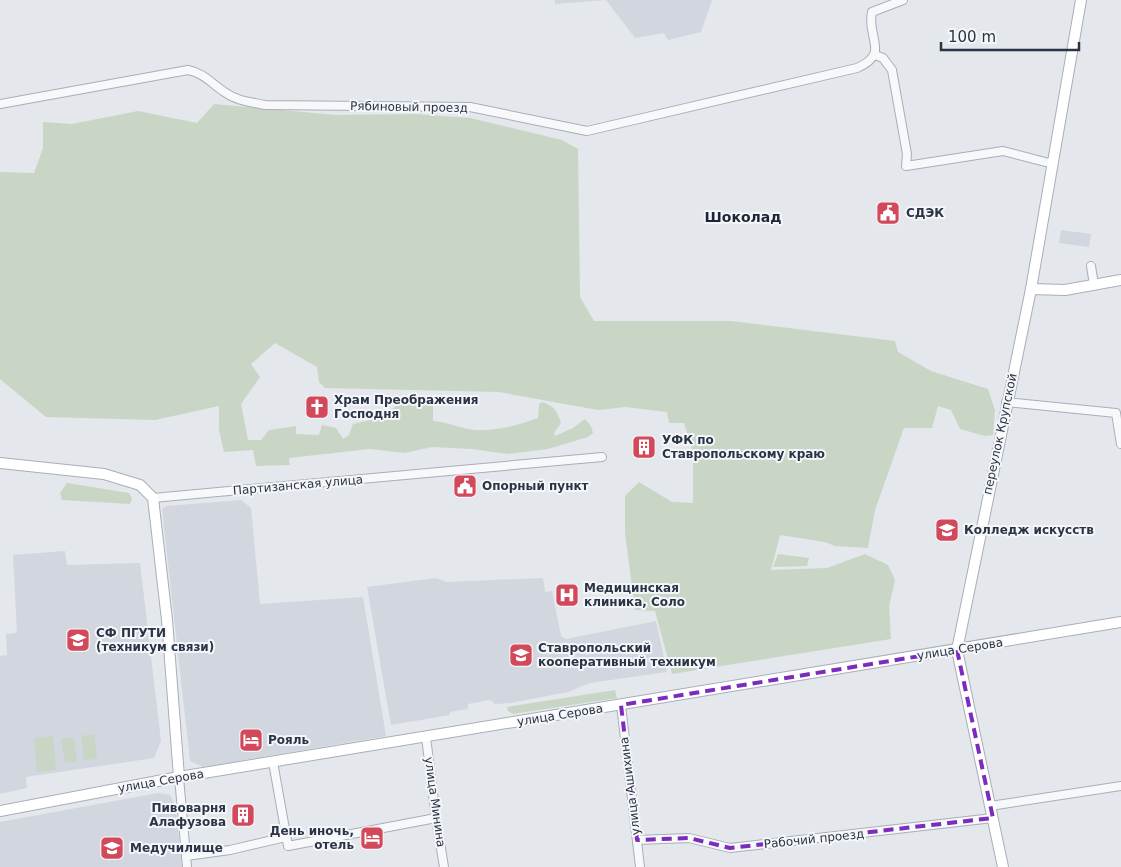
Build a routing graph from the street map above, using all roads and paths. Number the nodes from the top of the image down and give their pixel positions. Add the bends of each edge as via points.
1 (903, 0) edge
2 (1081, 0) edge
3 (875, 55) junction
4 (0, 104) edge
5 (1053, 164) junction
6 (1091, 266) dead end
7 (1121, 280) edge
8 (1094, 285) junction
9 (1031, 289) junction
10 (1006, 402) junction
11 (1118, 412) edge
12 (1121, 444) edge
13 (602, 457) dead end
14 (0, 463) edge
15 (153, 498) junction
16 (1121, 622) edge
17 (957, 650) junction
18 (621, 705) junction
19 (426, 737) junction
20 (273, 762) junction
21 (179, 777) junction
22 (1121, 786) edge
23 (990, 806) junction
24 (0, 811) edge
25 (436, 818) junction
26 (992, 818) junction
27 (286, 837) junction
28 (637, 840) junction
29 (186, 856) junction
30 (187, 867) edge
31 (444, 867) edge
32 (640, 867) edge
33 (1003, 867) edge

1 - 3 street via 872,12
2 - 5 main road, переулок Крупской
3 - 4 street, Рябиновый проезд via 857,68 586,132 470,107 265,105 226,94 200,72 188,70
3 - 5 street via 883,58 892,70 906,166 1003,151
5 - 9 main road, переулок Крупской
6 - 8 street
7 - 8 main road
8 - 9 main road via 1065,290
9 - 10 main road, переулок Крупской
10 - 11 street
10 - 17 main road, переулок Крупской
11 - 12 street
13 - 15 street, Партизанская улица
14 - 15 main road via 104,474 140,485
15 - 21 main road via 168,629
16 - 17 main road, улица Серова
17 - 18 main road, улица Серова
17 - 23 main road, переулок Крупской
18 - 19 main road, улица Серова
18 - 28 street, улица Ашихина
19 - 20 main road, улица Серова
19 - 25 street, улица Минина
20 - 21 main road, улица Серова
20 - 27 street
21 - 24 main road, улица Серова
21 - 29 street
22 - 23 street
23 - 26 main road, переулок Крупской
25 - 27 street via 288,846
25 - 31 street, улица Минина
26 - 28 street, Рабочий проезд via 730,848 689,838
26 - 33 main road, переулок Крупской
27 - 29 street
28 - 32 street, улица Ашихина
29 - 30 street

